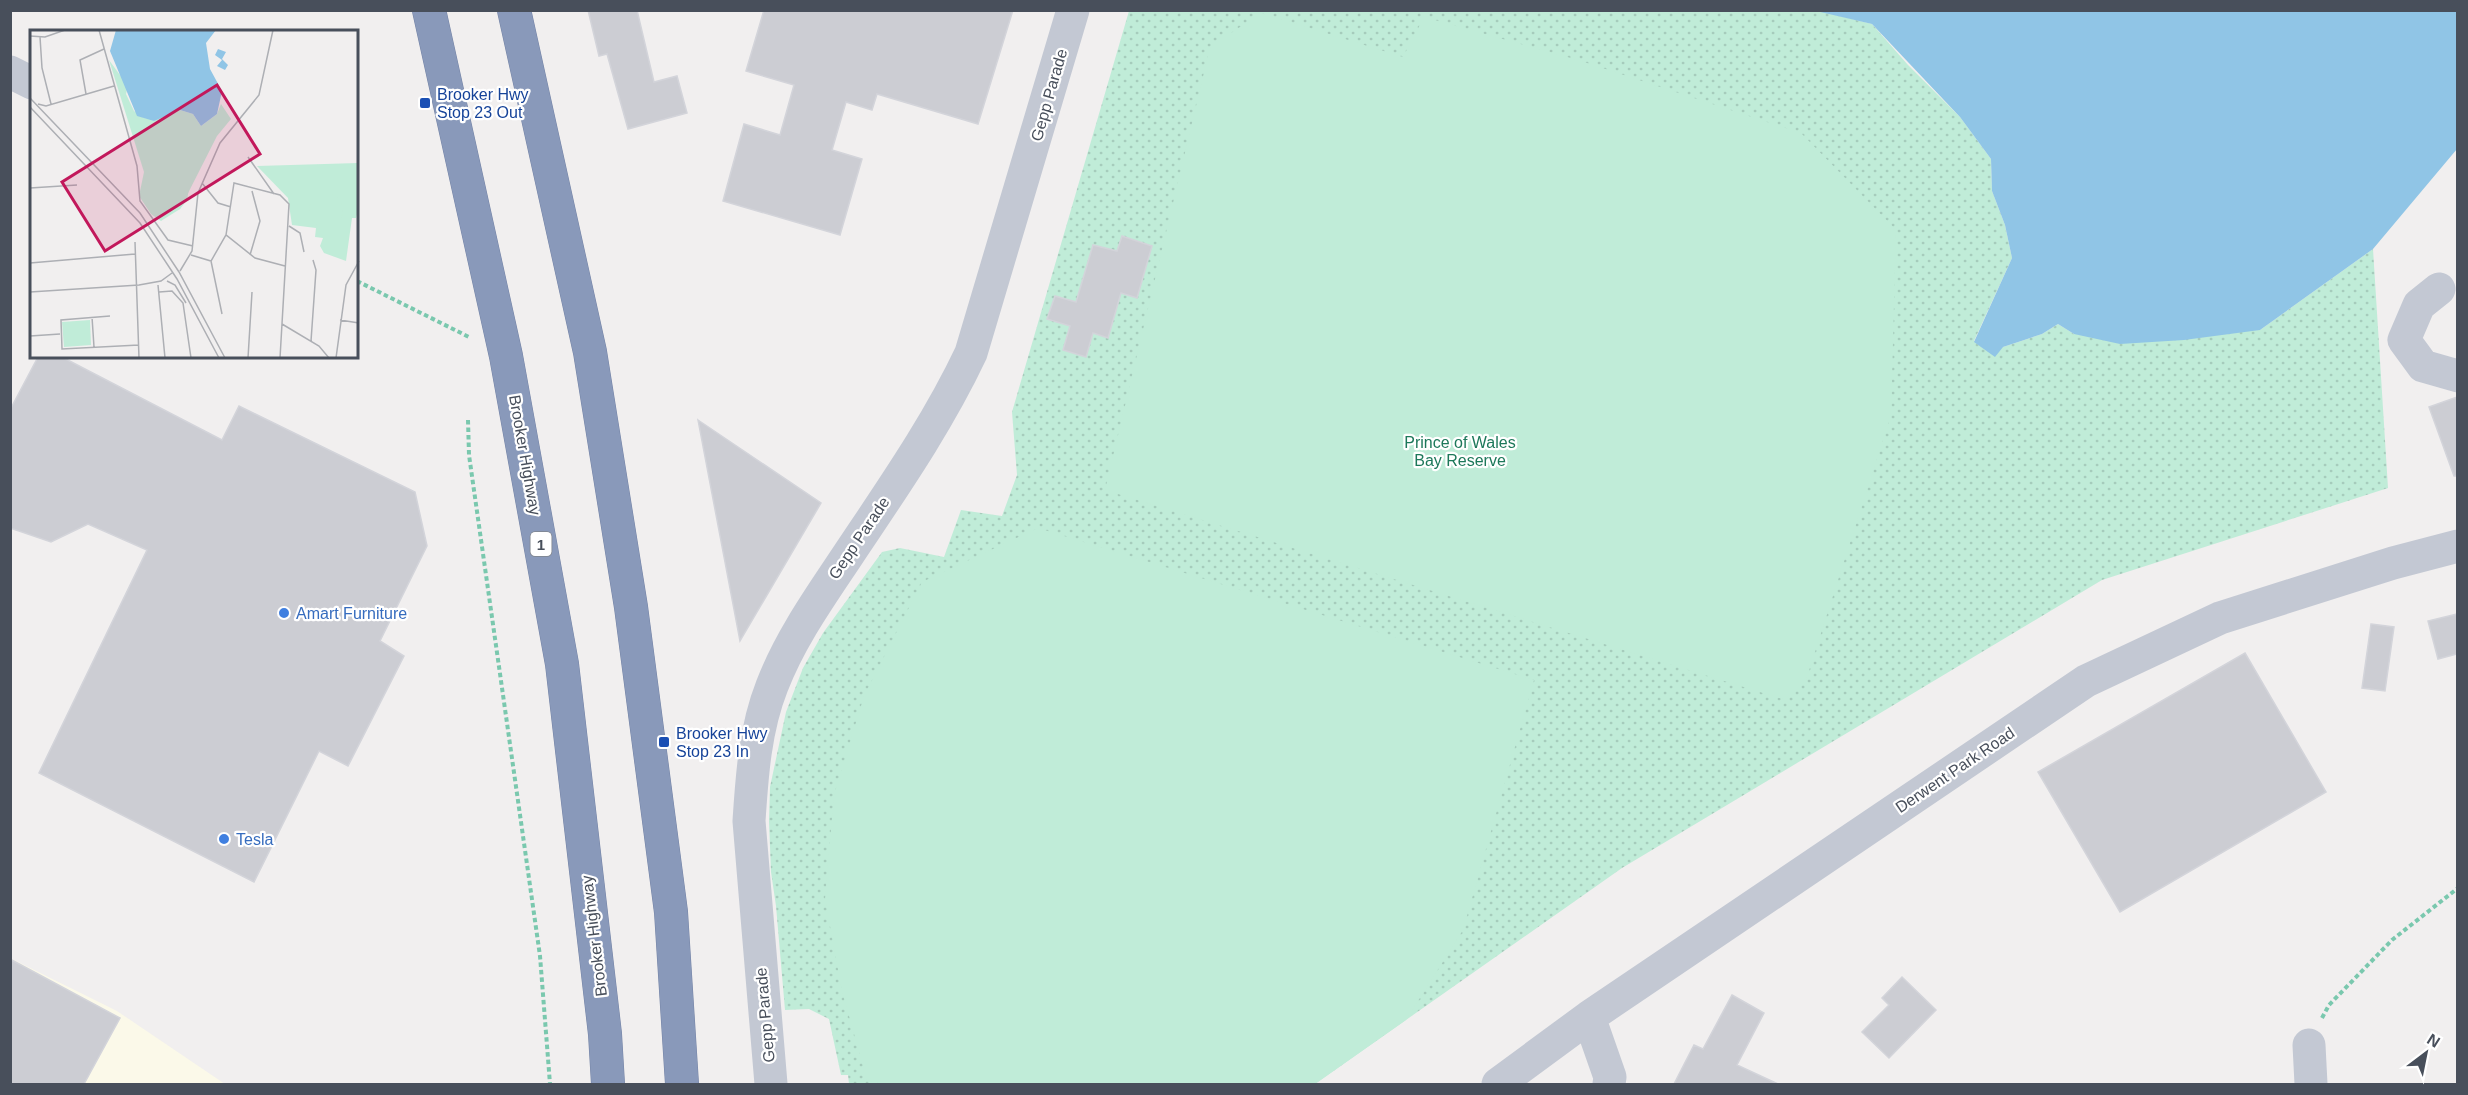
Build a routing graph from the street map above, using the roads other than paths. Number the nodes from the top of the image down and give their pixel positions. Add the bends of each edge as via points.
1 (429, 10) edge
2 (514, 10) edge
3 (1073, 10) edge
4 (10, 72) edge
5 (30, 82) edge
6 (2439, 289) dead end
7 (2457, 376) edge
8 (2457, 546) edge
9 (1589, 1017) junction
10 (2309, 1046) road end
11 (608, 1084) edge
12 (681, 1084) edge
13 (771, 1084) edge
14 (1498, 1084) edge
15 (1609, 1084) edge
16 (2311, 1084) edge

1 - 11 highway, Brooker Highway / 1 via 506,356 562,664
2 - 12 highway via 590,352 632,607 671,912
3 - 13 street, Gepp Parade via 971,352 926,438 792,644 772,686 762,720 749,821
4 - 5 street
6 - 7 street via 2419,305 2404,340 2423,366
8 - 9 street, Derwent Park Road via 2220,618 2086,681
9 - 14 street, Derwent Park Road
9 - 15 street
10 - 16 street

